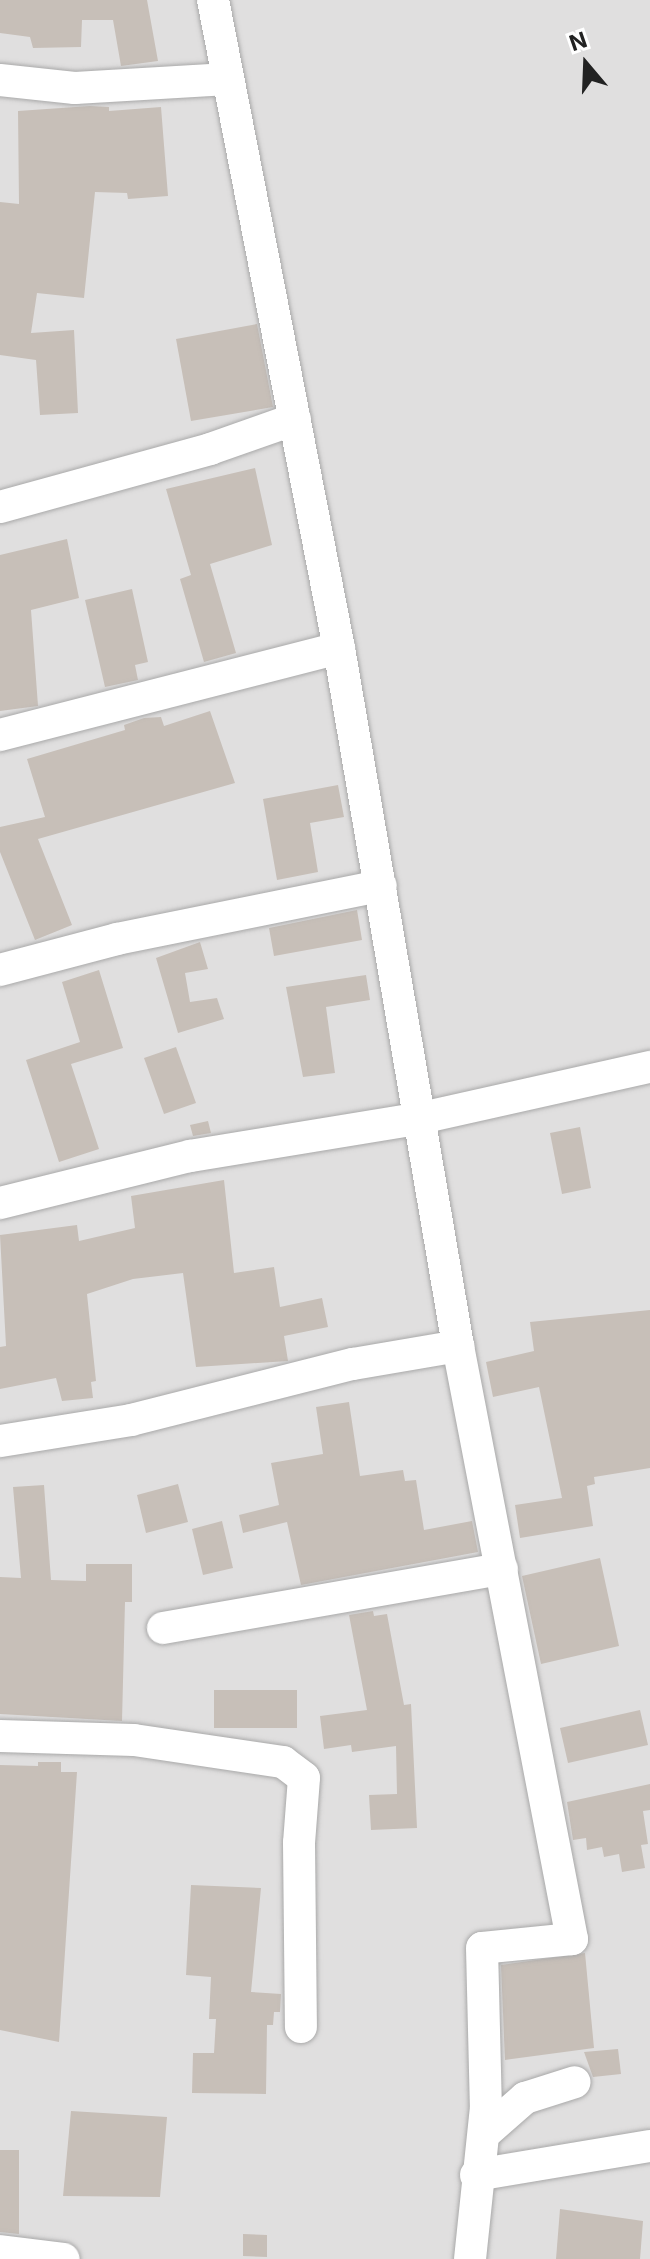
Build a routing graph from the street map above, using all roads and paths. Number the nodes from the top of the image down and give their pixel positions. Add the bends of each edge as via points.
1 (213, 0) edge
2 (228, 79) junction
3 (0, 80) edge
4 (295, 419) junction
5 (0, 507) edge
6 (339, 648) junction
7 (0, 735) edge
8 (381, 886) junction
9 (0, 970) edge
10 (650, 1067) edge
11 (421, 1118) junction
12 (0, 1203) edge
13 (458, 1346) junction
14 (0, 1441) edge
15 (502, 1569) junction
16 (163, 1628) dead end
17 (0, 1736) edge
18 (301, 2027) dead end
19 (575, 2082) dead end
20 (484, 2134) junction
21 (650, 2146) edge
22 (476, 2175) junction
23 (0, 2251) edge
24 (64, 2259) edge
25 (470, 2259) edge

1 - 2 street
2 - 3 street via 75,88
2 - 4 street
4 - 5 street via 210,449
4 - 6 street
6 - 7 street
6 - 8 street
8 - 9 street via 117,939
8 - 11 street
10 - 11 street
11 - 12 street via 190,1156
11 - 13 street
13 - 14 street via 353,1364 131,1420
13 - 15 street
15 - 16 street
15 - 20 street via 572,1939 482,1948
17 - 18 street via 134,1740 283,1762 304,1778 299,1843
19 - 20 street via 525,2098
20 - 22 street
21 - 22 street
22 - 25 street
23 - 24 street

